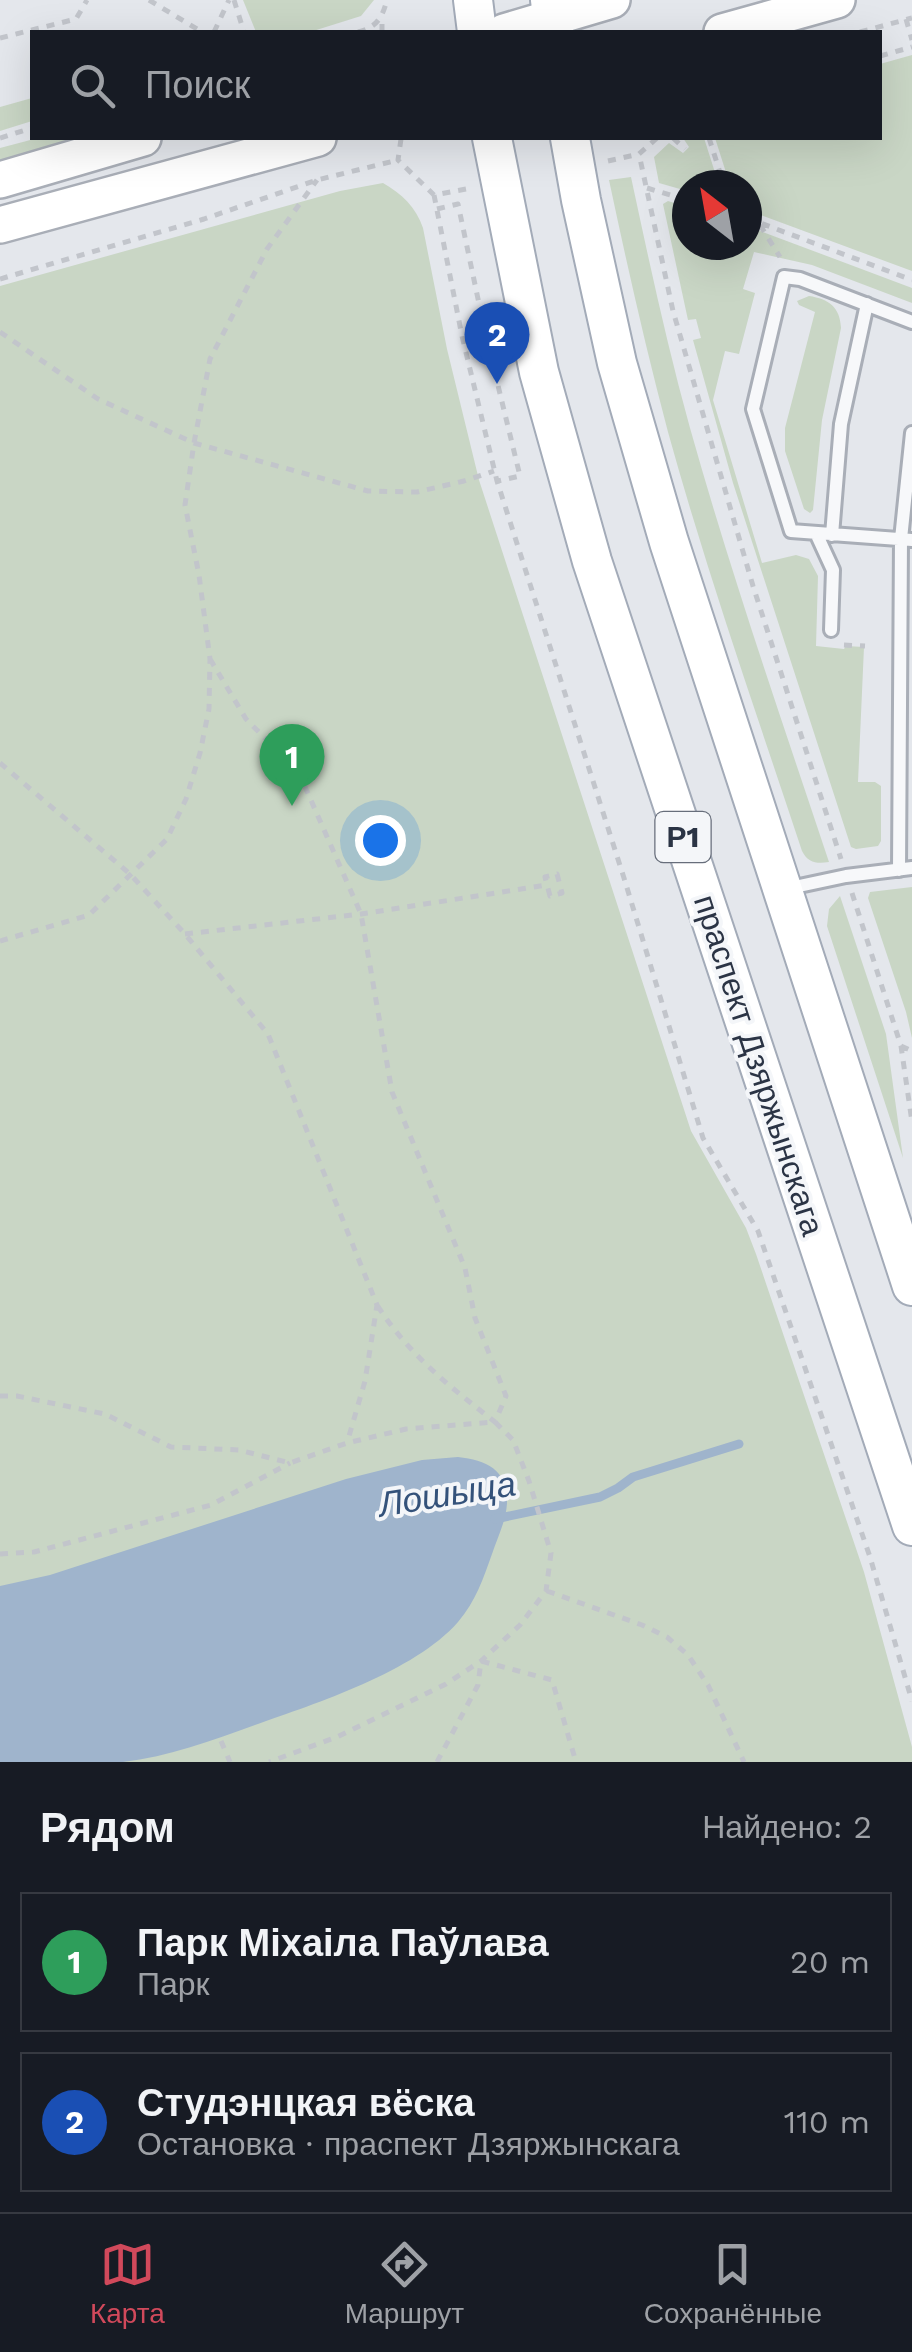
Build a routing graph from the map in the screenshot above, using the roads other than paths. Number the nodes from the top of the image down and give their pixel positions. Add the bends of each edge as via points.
1 (473, 0) edge
2 (612, 0) edge
3 (837, 0) edge
4 (552, 16) edge
5 (477, 30) edge
6 (510, 30) edge
7 (729, 30) edge
8 (136, 140) edge
9 (311, 140) edge
10 (492, 140) edge
11 (570, 140) edge
12 (0, 180) edge
13 (0, 225) edge
14 (866, 304) junction
15 (912, 322) edge
16 (912, 433) edge
17 (816, 534) junction
18 (832, 534) junction
19 (906, 540) edge
20 (831, 630) dead end
21 (906, 869) edge
22 (783, 889) junction
23 (912, 1286) edge
24 (912, 1526) edge

1 - 5 main road
2 - 4 main road
3 - 7 main road
4 - 6 main road
8 - 12 main road
9 - 13 main road
10 - 24 main road, праспект Дзяржынскага / Р1 via 539,372 592,562
11 - 22 main road, Р1 via 617,363
14 - 15 lane
14 - 17 lane via 784,277 753,409 791,531
14 - 18 lane via 841,424
16 - 19 lane
17 - 18 lane
17 - 20 lane via 834,570
18 - 19 lane
19 - 21 lane
21 - 22 lane
22 - 23 main road, Р1

